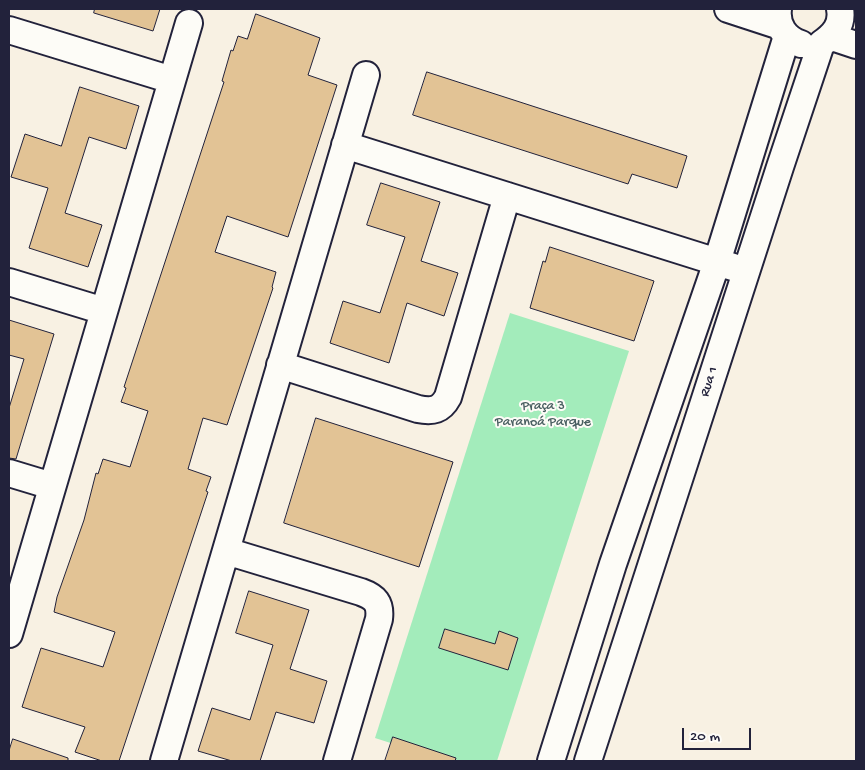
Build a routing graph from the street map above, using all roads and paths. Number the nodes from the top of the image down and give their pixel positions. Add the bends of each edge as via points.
1 (728, 9) edge
2 (840, 9) edge
3 (189, 23) dead end
4 (782, 24) edge
5 (9, 30) edge
6 (826, 40) junction
7 (856, 45) edge
8 (366, 74) dead end
9 (172, 80) junction
10 (345, 145) junction
11 (507, 196) junction
12 (717, 262) junction
13 (746, 271) junction
14 (9, 282) edge
15 (104, 311) junction
16 (280, 365) junction
17 (9, 473) edge
18 (52, 486) junction
19 (226, 551) junction
20 (9, 634) edge
21 (164, 761) edge
22 (337, 761) edge
23 (551, 761) edge
24 (588, 761) edge

1 - 4 street
2 - 6 street, Rua 1 via 838,26
3 - 9 street
4 - 6 street via 798,44 812,46
4 - 12 street
5 - 9 street
6 - 7 street
6 - 13 street, Rua 1
8 - 10 street
9 - 15 street
10 - 11 street
10 - 16 street
11 - 12 street
11 - 16 street via 444,405 437,410 418,409
12 - 13 street
12 - 23 street via 613,564
13 - 24 street, Rua 1
14 - 15 street
15 - 18 street
16 - 19 street
17 - 18 street
18 - 20 street
19 - 21 street
19 - 22 street via 361,592 378,602 379,619

